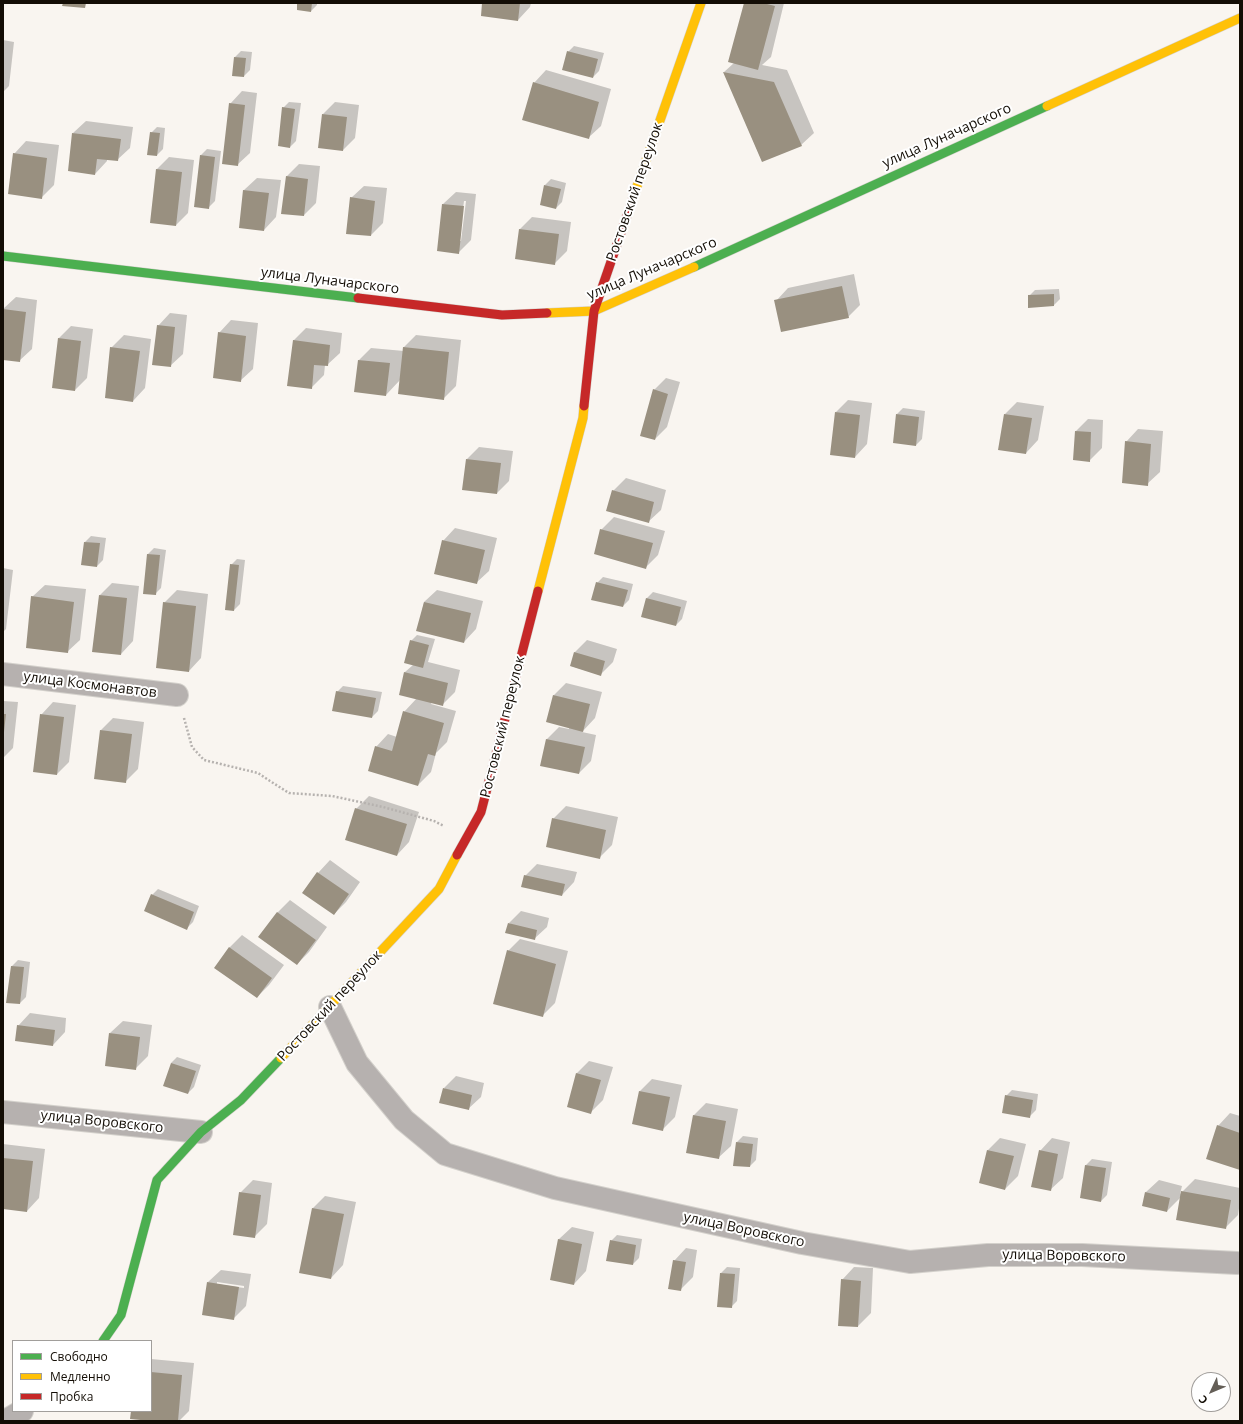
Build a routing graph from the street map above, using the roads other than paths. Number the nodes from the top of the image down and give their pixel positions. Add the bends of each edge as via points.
1 (701, 3) edge
2 (1240, 18) edge
3 (3, 256) edge
4 (594, 311) junction
5 (3, 674) edge
6 (177, 695) road end
7 (330, 1007) junction
8 (3, 1112) edge
9 (201, 1132) junction
10 (1237, 1263) dead end
11 (104, 1340) edge
12 (20, 1412) edge
13 (5, 1421) edge

1 - 4 street, Ростовский переулок
2 - 4 street, улица Луначарского
3 - 4 street, улица Луначарского via 502,315
4 - 7 street, Ростовский переулок via 583,418 481,812 439,890
5 - 6 street, улица Космонавтов
7 - 9 street, Ростовский переулок via 241,1100
7 - 10 street, улица Воровского via 357,1063 404,1120 445,1154 555,1188 802,1243 910,1262 988,1255 1082,1256
8 - 9 street, улица Воровского
9 - 11 street, Ростовский переулок via 157,1180 121,1315
12 - 13 street

